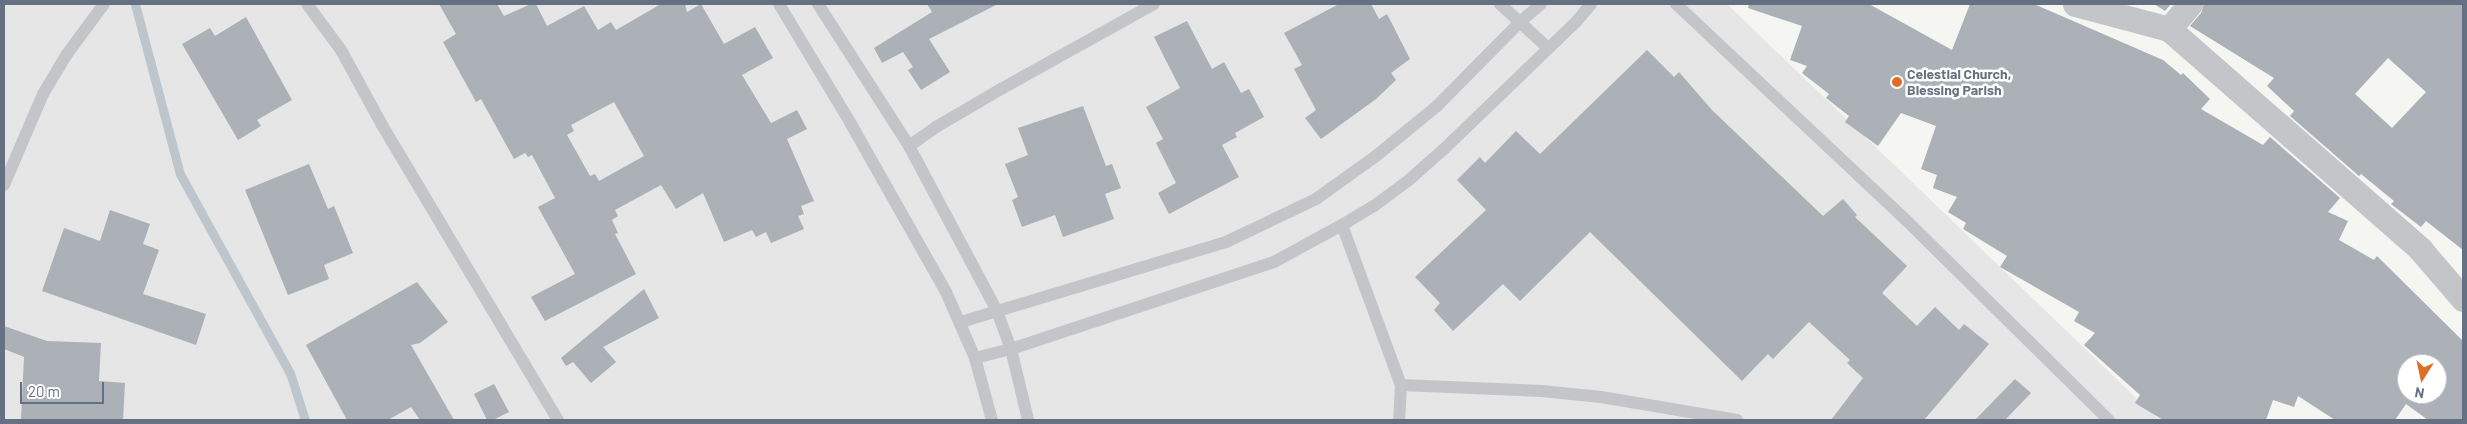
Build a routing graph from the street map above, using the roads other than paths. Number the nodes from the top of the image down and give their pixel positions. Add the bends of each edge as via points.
1 (104, 4) edge
2 (307, 4) edge
3 (779, 4) edge
4 (818, 4) edge
5 (1154, 4) edge
6 (1500, 4) edge
7 (1541, 4) edge
8 (1591, 4) edge
9 (1676, 4) edge
10 (2075, 4) edge
11 (2190, 4) edge
12 (1519, 23) junction
13 (2168, 29) junction
14 (1548, 48) junction
15 (910, 146) junction
16 (4, 185) edge
17 (1342, 225) junction
18 (2462, 293) edge
19 (997, 311) junction
20 (961, 322) junction
21 (1011, 348) junction
22 (974, 358) junction
23 (1401, 385) junction
24 (558, 420) edge
25 (992, 420) edge
26 (1028, 420) edge
27 (1399, 420) edge
28 (1737, 420) edge
29 (2109, 420) edge

1 - 16 lane via 67,54 43,94
2 - 24 lane via 342,50 382,125
3 - 20 lane via 896,202
4 - 15 lane
5 - 15 lane via 1002,88
6 - 12 lane
7 - 12 lane
8 - 14 lane
9 - 29 lane via 1907,221
10 - 13 street
11 - 13 street
12 - 14 lane
12 - 19 lane via 1437,106 1316,199 1226,242
13 - 18 street via 2420,249
14 - 17 lane via 1409,180
15 - 19 lane
17 - 21 lane via 1274,262
17 - 23 lane
19 - 20 lane
19 - 21 lane
20 - 22 lane
21 - 22 lane
21 - 26 lane
22 - 25 lane
23 - 27 lane
23 - 28 lane via 1562,393 1657,405

